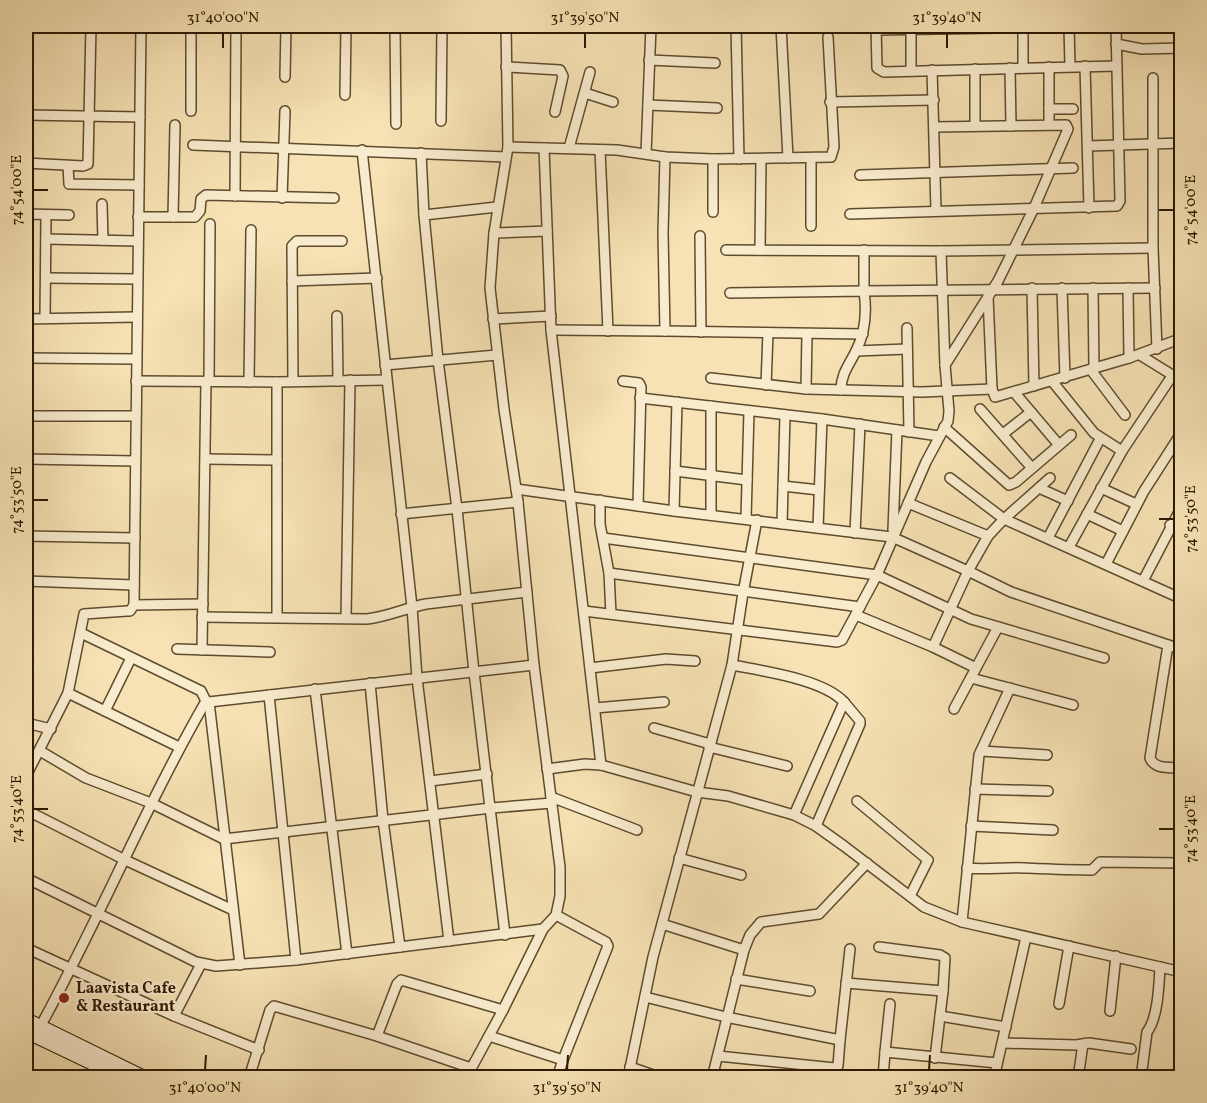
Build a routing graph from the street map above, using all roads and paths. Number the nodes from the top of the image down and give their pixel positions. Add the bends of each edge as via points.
1 (91, 26) edge
2 (141, 26) edge
3 (191, 26) edge
4 (236, 26) edge
5 (286, 26) edge
6 (346, 26) edge
7 (394, 26) edge
8 (442, 26) edge
9 (506, 26) edge
10 (651, 26) edge
11 (736, 26) edge
12 (781, 26) edge
13 (1023, 26) edge
14 (1069, 26) edge
15 (1116, 26) edge
16 (911, 27) edge
17 (941, 27) edge
18 (976, 27) edge
19 (876, 28) edge
20 (997, 28) dead end
21 (828, 37) dead end
22 (1116, 44) junction
23 (1182, 48) edge
24 (649, 60) junction
25 (715, 63) dead end
26 (1070, 66) junction
27 (1086, 66) junction
28 (1117, 66) junction
29 (506, 67) junction
30 (1049, 67) junction
31 (1010, 68) junction
32 (1023, 68) junction
33 (975, 69) junction
34 (932, 70) junction
35 (911, 71) junction
36 (590, 72) dead end
37 (285, 77) dead end
38 (1153, 78) dead end
39 (585, 93) junction
40 (345, 95) dead end
41 (934, 100) junction
42 (613, 102) dead end
43 (830, 102) junction
44 (648, 105) junction
45 (717, 108) dead end
46 (1049, 109) junction
47 (1073, 109) dead end
48 (191, 111) dead end
49 (285, 111) dead end
50 (555, 112) dead end
51 (26, 115) edge
52 (89, 116) junction
53 (140, 117) junction
54 (441, 121) dead end
55 (396, 124) dead end
56 (174, 125) dead end
57 (1049, 125) junction
58 (975, 126) junction
59 (1011, 126) junction
60 (934, 127) junction
61 (1182, 143) edge
62 (1153, 144) junction
63 (193, 145) dead end
64 (1118, 145) junction
65 (235, 146) junction
66 (1088, 146) junction
67 (283, 147) junction
68 (508, 147) junction
69 (544, 147) junction
70 (569, 148) junction
71 (362, 150) junction
72 (600, 150) junction
73 (421, 153) junction
74 (646, 154) junction
75 (506, 157) junction
76 (665, 157) junction
77 (788, 158) junction
78 (811, 158) junction
79 (713, 159) junction
80 (739, 159) junction
81 (761, 159) junction
82 (26, 163) edge
83 (68, 166) junction
84 (1073, 168) dead end
85 (1050, 169) junction
86 (936, 172) junction
87 (860, 175) dead end
88 (139, 185) junction
89 (235, 195) junction
90 (282, 198) junction
91 (334, 198) dead end
92 (102, 204) dead end
93 (497, 207) junction
94 (1034, 208) junction
95 (1089, 208) junction
96 (936, 211) junction
97 (713, 212) dead end
98 (26, 214) edge
99 (850, 214) dead end
100 (46, 215) junction
101 (69, 215) dead end
102 (424, 215) junction
103 (138, 217) junction
104 (173, 218) junction
105 (210, 224) dead end
106 (811, 226) dead end
107 (251, 230) dead end
108 (547, 231) junction
109 (494, 233) junction
110 (700, 236) dead end
111 (46, 239) junction
112 (102, 240) junction
113 (137, 241) junction
114 (342, 241) dead end
115 (1153, 248) junction
116 (1012, 249) junction
117 (726, 250) dead end
118 (760, 250) junction
119 (864, 250) junction
120 (941, 251) junction
121 (46, 278) junction
122 (377, 278) junction
123 (137, 279) junction
124 (292, 280) junction
125 (1032, 288) junction
126 (1062, 288) junction
127 (1093, 288) junction
128 (1128, 288) junction
129 (1155, 288) junction
130 (943, 289) junction
131 (864, 291) junction
132 (990, 292) junction
133 (730, 293) dead end
134 (337, 316) dead end
135 (551, 316) junction
136 (136, 317) junction
137 (45, 318) junction
138 (26, 319) edge
139 (493, 319) junction
140 (907, 328) dead end
141 (551, 330) junction
142 (608, 331) junction
143 (665, 332) junction
144 (701, 332) junction
145 (768, 333) junction
146 (807, 334) junction
147 (863, 334) junction
148 (1182, 338) edge
149 (1157, 348) junction
150 (907, 349) junction
151 (856, 351) junction
152 (497, 355) junction
153 (1140, 355) junction
154 (26, 358) edge
155 (1129, 358) junction
156 (136, 359) junction
157 (438, 360) junction
158 (385, 365) junction
159 (945, 365) junction
160 (1093, 369) junction
161 (1172, 376) junction
162 (711, 378) dead end
163 (1065, 378) junction
164 (293, 380) junction
165 (350, 380) junction
166 (386, 380) junction
167 (136, 381) junction
168 (208, 381) junction
169 (277, 381) junction
170 (338, 381) junction
171 (623, 381) dead end
172 (1052, 381) junction
173 (1182, 381) edge
174 (249, 382) junction
175 (766, 385) junction
176 (1034, 387) junction
177 (806, 389) junction
178 (992, 389) junction
179 (841, 390) junction
180 (948, 391) junction
181 (908, 392) junction
182 (1014, 392) junction
183 (640, 398) junction
184 (677, 402) junction
185 (711, 406) junction
186 (980, 408) dead end
187 (749, 411) junction
188 (1031, 412) junction
189 (785, 415) junction
190 (1125, 415) dead end
191 (26, 416) edge
192 (135, 416) junction
193 (822, 419) junction
194 (860, 424) junction
195 (944, 427) junction
196 (897, 430) junction
197 (909, 432) junction
198 (1182, 432) edge
199 (1003, 434) junction
200 (1071, 435) dead end
201 (939, 436) junction
202 (1100, 439) junction
203 (1059, 445) junction
204 (1122, 451) junction
205 (26, 459) edge
206 (206, 459) junction
207 (277, 460) junction
208 (135, 461) junction
209 (1032, 468) junction
210 (675, 471) junction
211 (711, 476) junction
212 (950, 478) dead end
213 (1050, 478) dead end
214 (747, 480) junction
215 (783, 486) junction
216 (1039, 488) junction
217 (1101, 488) junction
218 (516, 489) junction
219 (819, 490) junction
220 (571, 496) junction
221 (600, 500) junction
222 (1068, 501) junction
223 (518, 502) junction
224 (908, 502) junction
225 (1136, 504) junction
226 (638, 506) junction
227 (1182, 506) edge
228 (457, 509) junction
229 (674, 511) junction
230 (401, 514) junction
231 (1087, 514) junction
232 (711, 515) junction
233 (746, 519) junction
234 (1004, 519) junction
235 (757, 520) junction
236 (782, 524) junction
237 (1170, 525) junction
238 (818, 528) junction
239 (1123, 531) junction
240 (1182, 532) edge
241 (855, 533) junction
242 (26, 536) edge
243 (892, 536) junction
244 (988, 536) junction
245 (135, 538) junction
246 (603, 538) junction
247 (1048, 538) junction
248 (1069, 547) junction
249 (750, 557) junction
250 (1106, 564) junction
251 (969, 571) junction
252 (609, 573) junction
253 (876, 575) junction
254 (26, 581) edge
255 (1143, 581) junction
256 (134, 585) junction
257 (527, 592) junction
258 (743, 593) junction
259 (1182, 598) edge
260 (467, 600) junction
261 (203, 604) junction
262 (134, 605) junction
263 (412, 607) junction
264 (950, 610) junction
265 (584, 611) junction
266 (858, 611) junction
267 (611, 614) junction
268 (202, 617) junction
269 (277, 617) junction
270 (346, 618) junction
271 (998, 627) junction
272 (737, 630) junction
273 (81, 633) junction
274 (1168, 645) junction
275 (933, 647) junction
276 (177, 649) dead end
277 (202, 650) junction
278 (1182, 650) edge
279 (270, 652) dead end
280 (131, 658) junction
281 (1104, 658) dead end
282 (695, 661) dead end
283 (534, 665) junction
284 (732, 665) junction
285 (590, 668) junction
286 (976, 668) junction
287 (474, 672) junction
288 (417, 678) junction
289 (970, 678) junction
290 (370, 683) junction
291 (1010, 688) junction
292 (315, 689) junction
293 (68, 693) junction
294 (269, 695) junction
295 (208, 701) junction
296 (664, 702) dead end
297 (844, 702) junction
298 (1073, 705) dead end
299 (595, 708) junction
300 (954, 709) dead end
301 (105, 711) junction
302 (26, 723) edge
303 (654, 728) dead end
304 (51, 729) junction
305 (709, 746) junction
306 (179, 747) junction
307 (40, 751) junction
308 (981, 751) junction
309 (1047, 755) dead end
310 (601, 765) junction
311 (786, 766) dead end
312 (1182, 768) edge
313 (547, 769) junction
314 (487, 774) junction
315 (26, 776) edge
316 (430, 781) junction
317 (975, 789) junction
318 (1048, 791) dead end
319 (697, 792) junction
320 (551, 800) junction
321 (857, 801) dead end
322 (151, 803) junction
323 (491, 808) junction
324 (26, 810) edge
325 (434, 814) junction
326 (794, 815) junction
327 (383, 820) junction
328 (333, 825) junction
329 (816, 826) junction
330 (972, 826) junction
331 (637, 830) dead end
332 (1053, 830) dead end
333 (282, 831) junction
334 (224, 839) junction
335 (679, 858) junction
336 (123, 859) junction
337 (867, 863) junction
338 (1182, 863) edge
339 (968, 867) junction
340 (741, 875) dead end
341 (26, 878) edge
342 (910, 896) junction
343 (233, 910) junction
344 (97, 914) junction
345 (556, 915) junction
346 (962, 922) junction
347 (662, 924) junction
348 (543, 929) junction
349 (505, 935) junction
350 (1026, 936) junction
351 (449, 941) junction
352 (1069, 946) junction
353 (400, 947) junction
354 (879, 947) dead end
355 (26, 948) edge
356 (850, 949) dead end
357 (744, 950) junction
358 (348, 954) junction
359 (1116, 957) junction
360 (296, 960) junction
361 (201, 964) junction
362 (240, 965) junction
363 (1161, 967) junction
364 (70, 970) junction
365 (1182, 972) edge
366 (736, 979) junction
367 (846, 983) junction
368 (810, 991) dead end
369 (944, 991) junction
370 (645, 997) junction
371 (890, 1004) dead end
372 (1059, 1004) dead end
373 (503, 1010) junction
374 (1110, 1011) dead end
375 (174, 1016) junction
376 (940, 1016) junction
377 (726, 1017) junction
378 (26, 1020) edge
379 (40, 1027) junction
380 (1006, 1027) junction
381 (26, 1031) edge
382 (377, 1036) junction
383 (489, 1036) junction
384 (840, 1040) junction
385 (1003, 1043) junction
386 (1083, 1044) junction
387 (1131, 1049) dead end
388 (259, 1050) junction
389 (885, 1052) junction
390 (718, 1056) junction
391 (935, 1058) junction
392 (563, 1060) junction
393 (998, 1063) junction
394 (630, 1067) junction
395 (471, 1068) junction
396 (557, 1076) edge
397 (123, 1077) edge
398 (144, 1077) edge
399 (249, 1077) edge
400 (466, 1077) edge
401 (571, 1077) edge
402 (628, 1077) edge
403 (662, 1077) edge
404 (712, 1077) edge
405 (883, 1077) edge
406 (994, 1077) edge
407 (1078, 1077) edge
408 (1141, 1077) edge

1 - 52 street
2 - 53 street
3 - 48 street
4 - 65 street
5 - 37 street
6 - 40 street
7 - 55 street
8 - 54 street
9 - 29 street
10 - 24 street
11 - 80 street
12 - 77 street
13 - 32 street
14 - 26 street
15 - 22 street
16 - 17 street
16 - 19 street
16 - 35 street
17 - 18 street
18 - 20 street
19 - 35 street via 876,68 884,72
21 - 43 street
22 - 23 street via 1142,49
22 - 28 street
24 - 25 street
24 - 44 street
26 - 27 street
26 - 30 street
27 - 28 street
27 - 66 street
28 - 64 street
29 - 50 street via 560,70 563,76
29 - 68 street
30 - 32 street
30 - 46 street
31 - 32 street
31 - 33 street
31 - 59 street
33 - 34 street
33 - 58 street
34 - 35 street
34 - 41 street
36 - 39 street
38 - 62 street
39 - 42 street
39 - 70 street
41 - 43 street
41 - 60 street
43 - 78 street via 833,153 831,157
44 - 45 street
44 - 74 street
46 - 47 street
46 - 57 street
49 - 67 street
51 - 52 street
52 - 53 street
52 - 83 street via 88,164
53 - 88 street
56 - 104 street
57 - 59 street
57 - 85 street via 1066,125 1068,129
58 - 59 street
58 - 60 street
60 - 86 street
61 - 62 street
62 - 64 street
62 - 115 street
63 - 65 street
64 - 66 street
64 - 95 street via 1119,204
65 - 67 street
65 - 89 street
66 - 95 street
67 - 71 street
67 - 90 street
68 - 69 street
68 - 75 street
69 - 70 street
69 - 108 street
70 - 72 street
71 - 73 street
71 - 122 street
72 - 74 street
72 - 142 street
73 - 75 street
73 - 102 street
74 - 76 street
75 - 93 street
76 - 79 street
76 - 143 street
77 - 78 street
77 - 81 street
78 - 106 street
79 - 80 street
79 - 97 street
80 - 81 street
81 - 118 street
82 - 83 street
83 - 88 street via 69,184
84 - 85 street
85 - 86 street
85 - 94 street
86 - 87 street
86 - 96 street
88 - 103 street
89 - 90 street
89 - 104 street via 203,196 198,215
90 - 91 street
92 - 112 street
93 - 102 street
93 - 109 street
94 - 95 street
94 - 96 street
94 - 116 street
96 - 99 street
98 - 100 street
100 - 101 street
100 - 111 street
102 - 157 street
103 - 104 street
103 - 113 street
105 - 168 street
107 - 174 street
108 - 109 street
108 - 135 street
109 - 139 street via 490,288
110 - 144 street
111 - 112 street
111 - 121 street
112 - 113 street
113 - 123 street
114 - 124 street via 294,242
115 - 116 street
115 - 129 street
116 - 120 street
116 - 132 street
117 - 118 street
118 - 119 street
119 - 120 street
119 - 131 street
120 - 130 street
121 - 123 street
121 - 137 street
122 - 124 street
122 - 158 street
123 - 136 street
124 - 164 street
125 - 126 street
125 - 132 street
125 - 176 street
126 - 127 street
126 - 163 street
127 - 128 street
127 - 160 street
128 - 129 street
128 - 155 street
129 - 149 street
130 - 131 street
130 - 132 street
130 - 159 street
131 - 133 street
131 - 147 street
132 - 159 street
132 - 178 street
134 - 170 street
135 - 139 street
135 - 141 street
136 - 137 street
136 - 156 street
137 - 138 street
139 - 152 street
140 - 150 street
141 - 142 street
141 - 220 street
142 - 143 street
143 - 144 street
144 - 145 street
145 - 146 street
145 - 175 street
146 - 147 street
146 - 177 street
147 - 151 street
148 - 149 street
149 - 153 street
150 - 151 street
150 - 181 street
151 - 179 street via 843,372
152 - 157 street
152 - 218 street
153 - 155 street
153 - 161 street
154 - 156 street
155 - 160 street
156 - 167 street
157 - 158 street
157 - 228 street
158 - 166 street
159 - 180 street
160 - 163 street
160 - 190 street
161 - 173 street
161 - 204 street
162 - 175 street
163 - 172 street
164 - 169 street
164 - 170 street
165 - 166 street
165 - 170 street
165 - 270 street
166 - 230 street
167 - 168 street
167 - 192 street
168 - 174 street
168 - 206 street
169 - 174 street
169 - 207 street
171 - 183 street via 640,384
172 - 176 street
172 - 202 street
175 - 177 street
176 - 182 street
177 - 179 street
178 - 180 street
178 - 182 street via 995,397
179 - 181 street
180 - 181 street
180 - 195 street via 949,416
181 - 197 street
182 - 188 street
183 - 184 street
183 - 226 street
184 - 185 street
184 - 210 street
185 - 187 street
185 - 211 street
186 - 199 street
187 - 189 street
187 - 214 street
188 - 199 street
188 - 203 street
189 - 193 street
189 - 215 street
191 - 192 street
192 - 208 street
193 - 194 street
193 - 219 street
194 - 196 street
194 - 241 street
195 - 201 street
195 - 209 street via 1009,485
196 - 197 street
196 - 243 street
197 - 201 street
198 - 225 street
199 - 209 street
200 - 203 street
201 - 224 street
202 - 204 street
202 - 222 street
203 - 209 street
204 - 217 street
205 - 208 street
206 - 207 street
206 - 261 street
207 - 269 street
208 - 245 street
210 - 211 street
210 - 229 street
211 - 214 street
211 - 232 street
212 - 234 street
213 - 216 street
214 - 233 street
215 - 219 street
215 - 236 street
216 - 222 street
216 - 234 street
217 - 225 street
217 - 231 street
218 - 220 street
218 - 223 street
219 - 238 street
220 - 221 street
220 - 265 street
221 - 226 street
221 - 246 street
222 - 247 street
223 - 228 street
223 - 257 street
224 - 243 street
224 - 244 street
225 - 239 street
226 - 229 street
227 - 237 street
228 - 230 street
228 - 260 street
229 - 232 street
230 - 263 street
231 - 239 street
231 - 248 street
232 - 233 street
233 - 235 street
234 - 244 street
234 - 247 street
235 - 236 street
235 - 249 street
236 - 238 street
237 - 240 street
237 - 255 street
238 - 241 street
239 - 250 street
241 - 243 street
242 - 245 street
243 - 251 street
243 - 253 street
244 - 251 street
245 - 256 street
246 - 249 street
246 - 252 street
247 - 248 street
248 - 250 street
249 - 253 street
249 - 258 street
250 - 255 street
251 - 264 street
251 - 274 street via 1011,592
252 - 258 street
252 - 267 street
253 - 264 street
253 - 266 street
254 - 256 street
255 - 259 street
256 - 262 street
257 - 260 street
257 - 283 street
258 - 266 street
258 - 272 street
260 - 263 street
260 - 287 street
261 - 262 street
261 - 268 street
262 - 273 street via 130,611 86,613
263 - 270 street via 374,619
263 - 288 street
264 - 271 street
264 - 275 street
265 - 267 street
265 - 285 street
266 - 272 street via 838,642
266 - 275 street
267 - 272 street
268 - 269 street
268 - 277 street
269 - 270 street
271 - 281 street
271 - 286 street
272 - 284 street
273 - 280 street
273 - 293 street
274 - 278 street
274 - 312 street via 1150,758 1156,766
275 - 286 street
276 - 277 street
277 - 279 street
280 - 295 street via 201,691
280 - 301 street
282 - 285 street via 666,659
283 - 287 street
283 - 313 street
284 - 297 street via 795,678
284 - 305 street
285 - 299 street
286 - 289 street
287 - 288 street
287 - 314 street
288 - 290 street
288 - 316 street
289 - 291 street
289 - 300 street
290 - 292 street
290 - 327 street
291 - 298 street
291 - 308 street
292 - 294 street
292 - 328 street
293 - 301 street
293 - 304 street
294 - 295 street
294 - 333 street
295 - 306 street
295 - 334 street
296 - 299 street
297 - 326 street
297 - 329 street via 860,724
299 - 310 street
301 - 306 street
302 - 304 street
303 - 305 street
304 - 307 street
305 - 311 street
305 - 319 street
306 - 322 street
307 - 315 street
307 - 322 street via 86,778
308 - 309 street
308 - 317 street
310 - 313 street
310 - 319 street
313 - 320 street
314 - 316 street
314 - 323 street
316 - 325 street
317 - 318 street
317 - 330 street
319 - 326 street via 728,796
319 - 335 street
320 - 323 street
320 - 331 street
320 - 345 street via 560,867
321 - 342 street via 928,860
322 - 334 street
322 - 336 street
323 - 325 street
323 - 349 street
324 - 336 street
325 - 327 street
325 - 351 street
326 - 329 street
327 - 328 street
327 - 353 street
328 - 333 street
328 - 358 street
329 - 337 street
330 - 332 street
330 - 339 street
333 - 334 street
333 - 360 street
334 - 343 street
335 - 340 street
335 - 347 street
336 - 343 street
336 - 344 street
337 - 342 street
337 - 357 street via 819,914 761,922
338 - 339 street via 1100,862 1092,870 1061,871
339 - 346 street
341 - 344 street
342 - 346 street via 931,910
343 - 362 street
344 - 361 street
344 - 364 street
345 - 348 street
345 - 392 street via 608,946
346 - 350 street
347 - 357 street
347 - 370 street
348 - 349 street
348 - 373 street
349 - 351 street
350 - 352 street
350 - 380 street
351 - 353 street
352 - 359 street
352 - 372 street
353 - 358 street
354 - 369 street via 943,956
355 - 364 street
356 - 367 street
357 - 366 street
358 - 360 street
359 - 363 street
359 - 374 street
360 - 362 street
361 - 362 street
361 - 375 street
363 - 365 street
363 - 408 street
364 - 375 street
364 - 379 street
366 - 368 street
366 - 377 street
367 - 369 street
367 - 384 street
369 - 376 street
370 - 377 street
370 - 394 street
371 - 389 street
373 - 382 street via 401,980
373 - 383 street
375 - 388 street
376 - 380 street
376 - 391 street
377 - 384 street
377 - 390 street
378 - 379 main road
379 - 398 main road
380 - 385 street
381 - 397 main road
382 - 388 street via 274,1006
382 - 395 street
383 - 392 street
383 - 395 street
384 - 390 street via 835,1068
385 - 386 street
385 - 393 street
386 - 387 street
386 - 407 street
388 - 399 street
389 - 391 street
389 - 405 street
390 - 404 street
391 - 393 street
392 - 396 street
393 - 406 street
394 - 402 street
394 - 403 street
395 - 400 street
396 - 401 street

